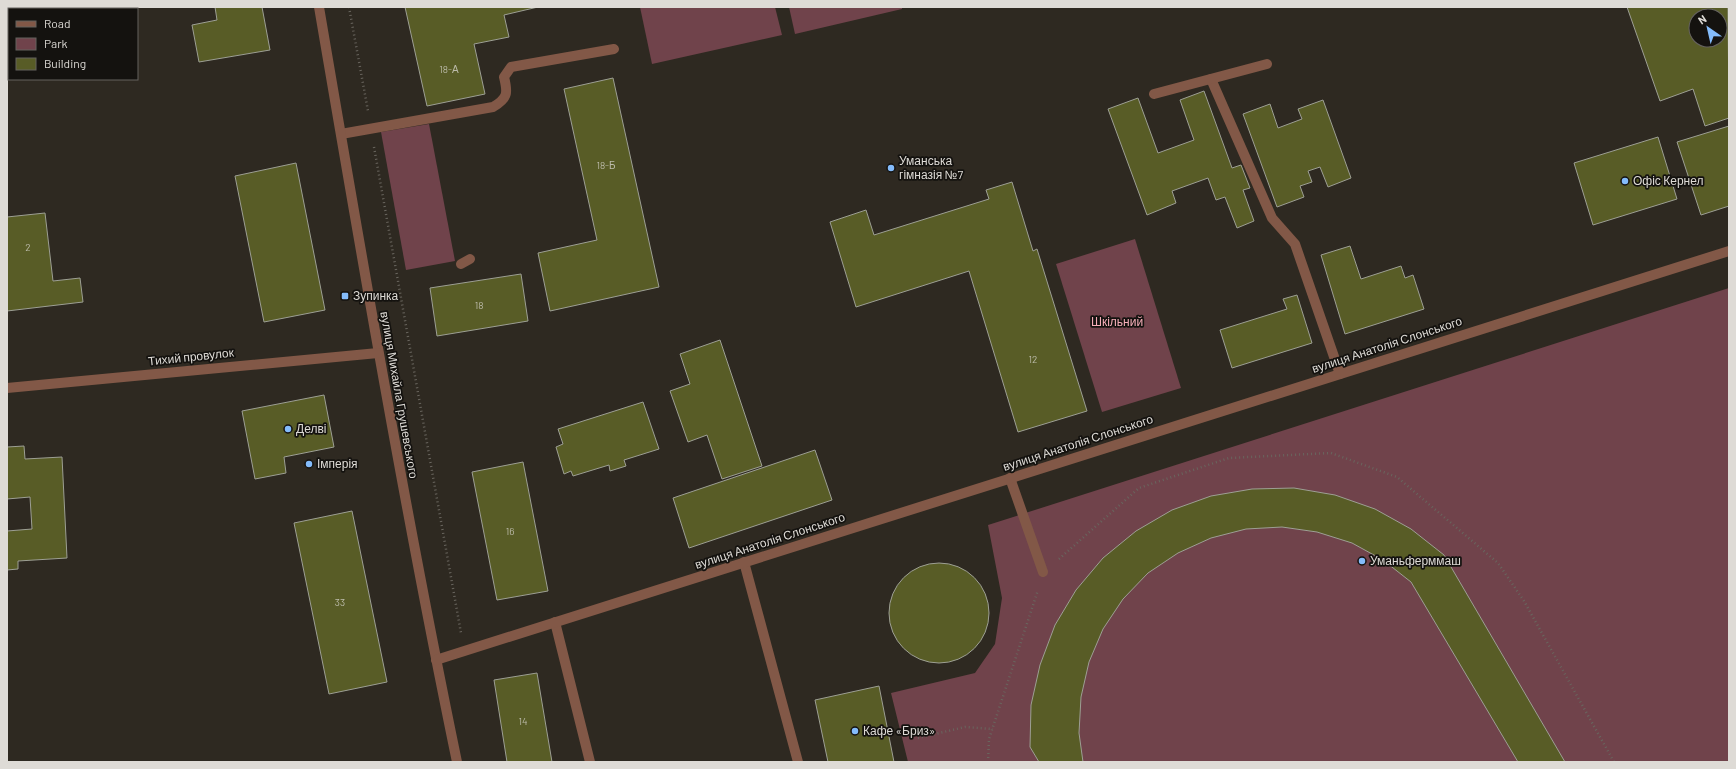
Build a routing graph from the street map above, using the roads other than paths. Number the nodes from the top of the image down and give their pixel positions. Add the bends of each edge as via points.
1 (319, 7) edge
2 (614, 49) dead end
3 (1267, 64) dead end
4 (1211, 79) junction
5 (1154, 94) dead end
6 (341, 134) junction
7 (1729, 251) edge
8 (378, 353) junction
9 (1340, 374) junction
10 (7, 388) edge
11 (1010, 478) junction
12 (744, 562) junction
13 (1043, 572) road end
14 (555, 622) junction
15 (436, 660) junction
16 (457, 762) edge
17 (590, 762) edge
18 (798, 762) edge

1 - 6 street, вулиця Михайла Грушевського
2 - 6 street via 511,67 504,77 508,90 502,101 493,107
3 - 4 street
4 - 5 street
4 - 9 street via 1272,218 1295,244
6 - 8 street, вулиця Михайла Грушевського
7 - 9 street, вулиця Анатолія Слонського
8 - 10 street, Тихий провулок
8 - 15 street, вулиця Михайла Грушевського
9 - 11 street, вулиця Анатолія Слонського
11 - 12 street, вулиця Анатолія Слонського
11 - 13 street
12 - 14 street, вулиця Анатолія Слонського
12 - 18 street
14 - 15 street, вулиця Анатолія Слонського
14 - 17 street
15 - 16 street, вулиця Михайла Грушевського

